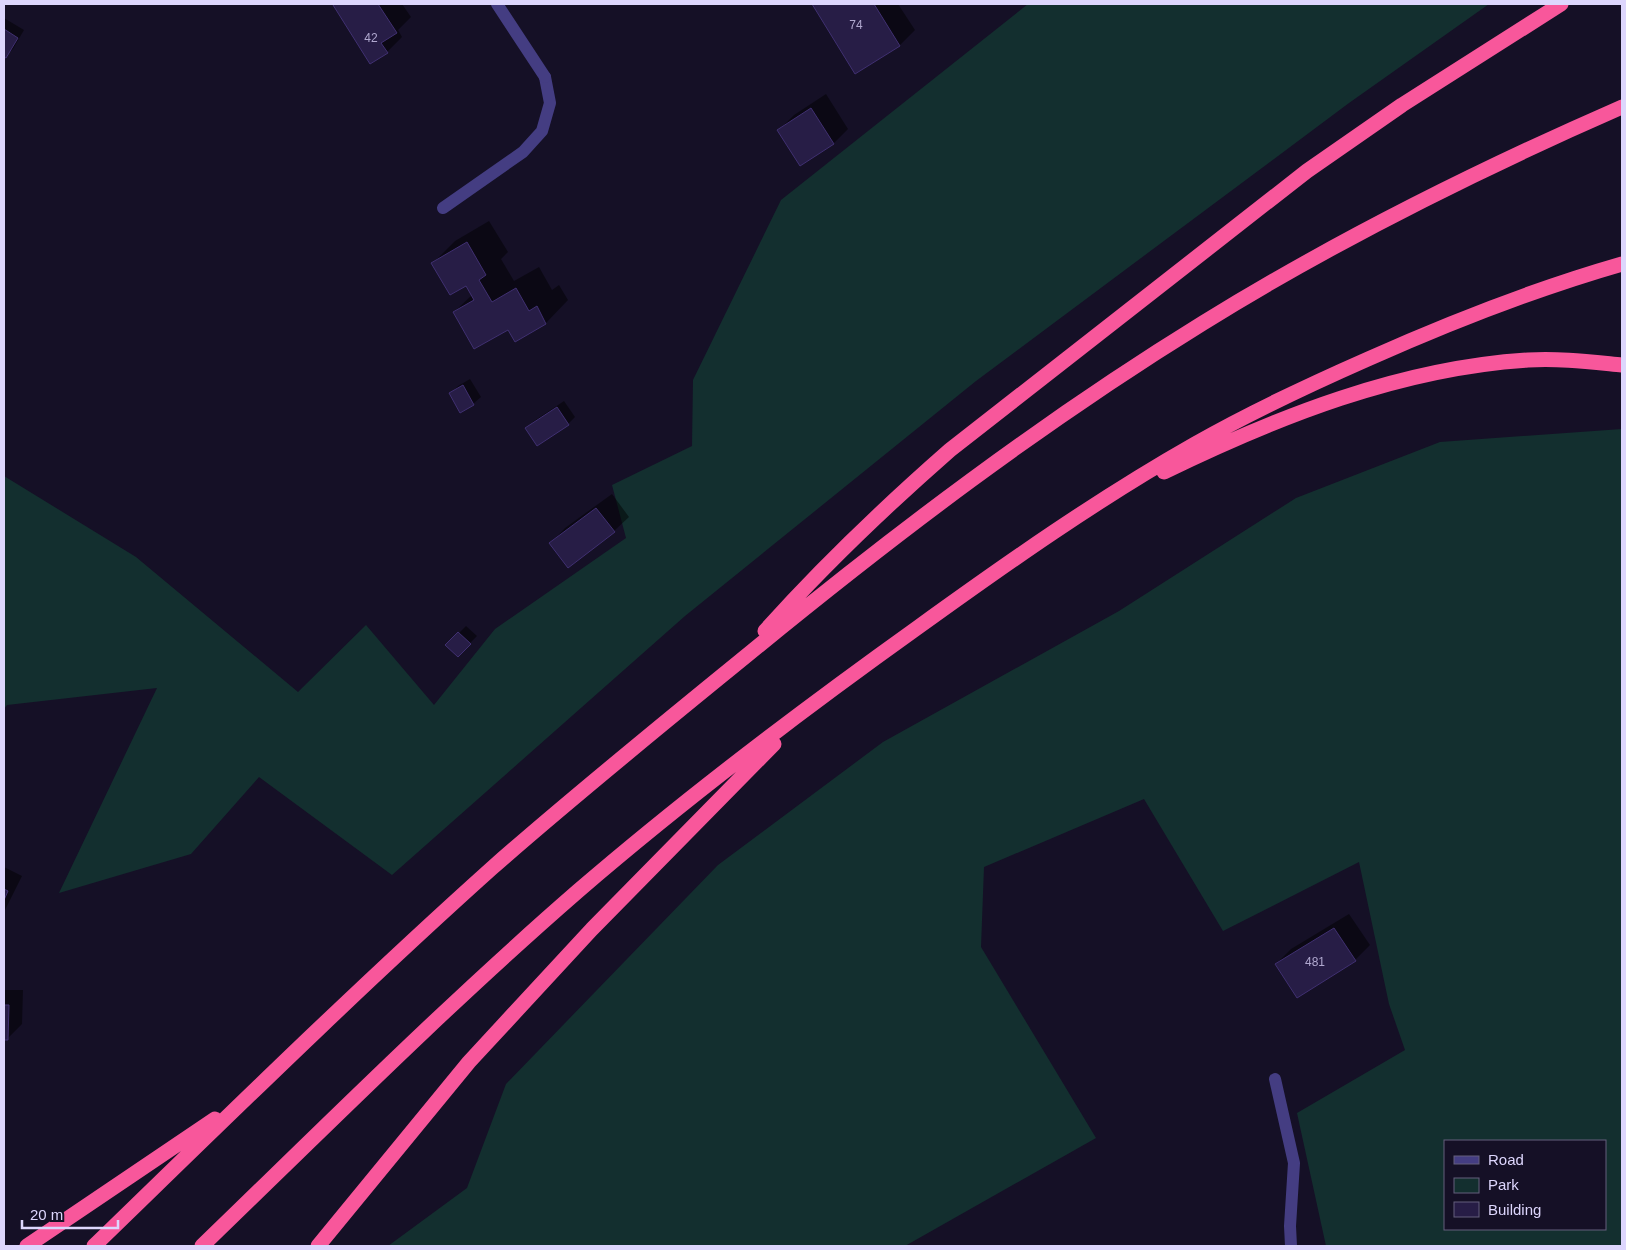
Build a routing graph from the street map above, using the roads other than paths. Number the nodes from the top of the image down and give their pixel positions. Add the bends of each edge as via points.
1 (497, 4) edge
2 (1561, 4) edge
3 (1622, 107) edge
4 (443, 208) dead end
5 (1622, 264) edge
6 (1622, 365) edge
7 (1088, 509) junction
8 (733, 667) junction
9 (812, 705) junction
10 (1275, 1079) dead end
11 (249, 1096) junction
12 (27, 1246) edge
13 (94, 1246) edge
14 (202, 1246) edge
15 (318, 1246) edge
16 (1291, 1246) edge

1 - 4 street via 545,77 550,103 542,131 523,152
2 - 8 highway via 1450,73 1307,171 950,450 824,567
3 - 8 highway via 1410,206 1204,322 1000,459 823,593
5 - 7 highway via 1474,314 1343,370 1225,427
6 - 7 highway via 1529,360 1468,366 1407,379 1245,434
7 - 9 highway
8 - 11 highway via 495,866
9 - 14 highway via 714,780 573,896 447,1010
9 - 15 highway via 592,929 482,1048
10 - 16 street via 1294,1163
11 - 12 highway
11 - 13 highway

